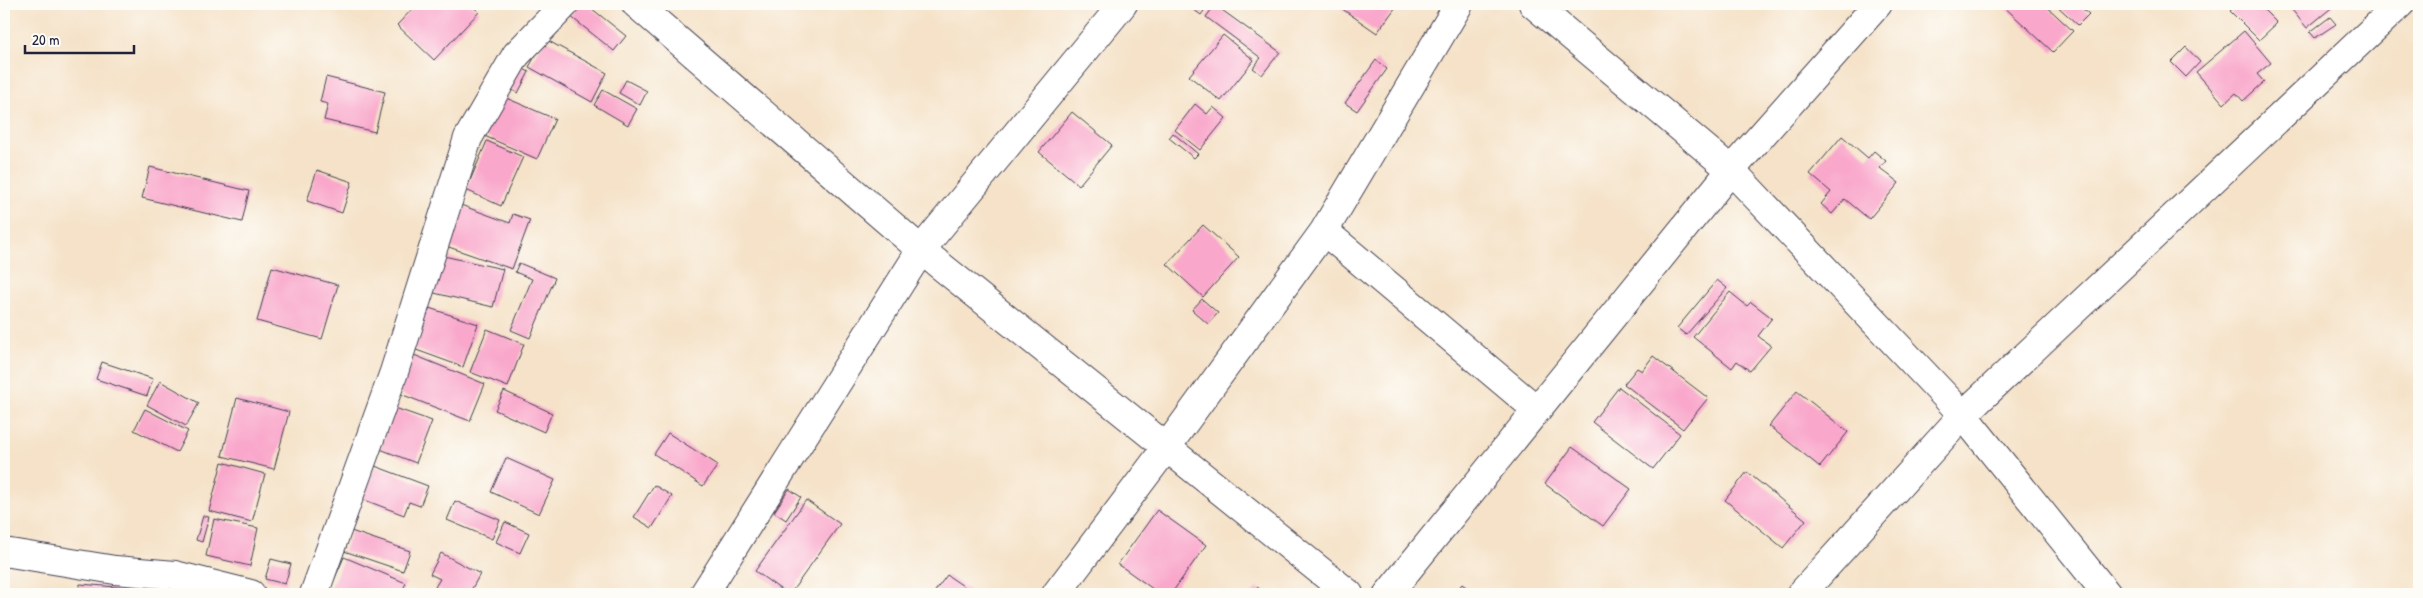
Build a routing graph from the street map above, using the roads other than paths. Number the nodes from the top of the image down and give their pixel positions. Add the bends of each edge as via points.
1 (565, 4) edge
2 (636, 4) edge
3 (1123, 4) edge
4 (1458, 4) edge
5 (1533, 4) edge
6 (1878, 4) edge
7 (2400, 4) edge
8 (1731, 170) junction
9 (1324, 231) junction
10 (921, 250) junction
11 (1537, 410) junction
12 (1963, 415) junction
13 (1166, 448) junction
14 (4, 552) edge
15 (251, 594) edge
16 (314, 594) edge
17 (704, 594) edge
18 (1056, 594) edge
19 (1349, 594) edge
20 (1388, 594) edge
21 (1801, 594) edge
22 (2107, 594) edge

1 - 16 street via 516,56 468,138 394,372
2 - 10 street
3 - 10 street
4 - 9 street
5 - 8 street
6 - 8 street
7 - 12 street
8 - 11 street
8 - 12 street
9 - 11 street
9 - 13 street
10 - 13 street
10 - 17 street
11 - 20 street
12 - 21 street
12 - 22 street
13 - 18 street
13 - 19 street
14 - 15 street via 115,570 175,575

